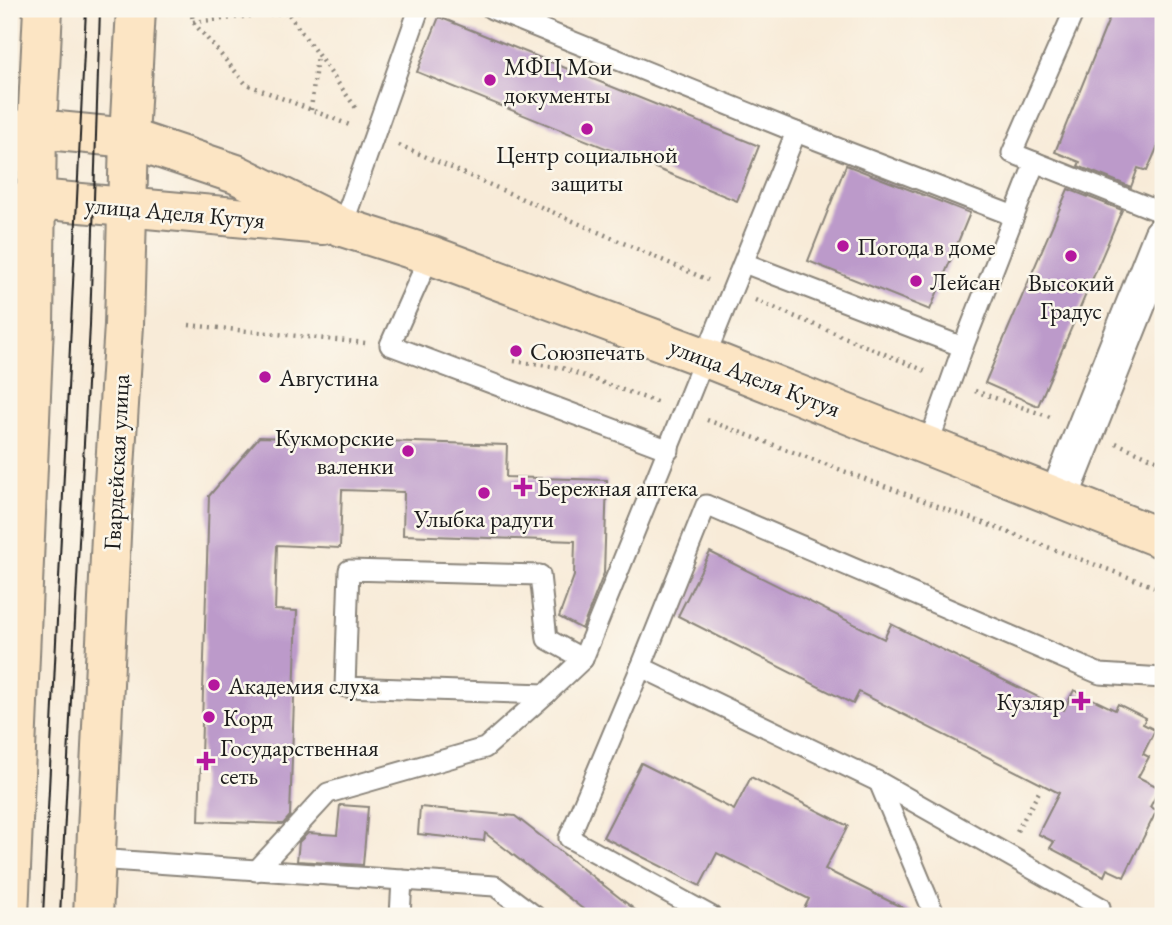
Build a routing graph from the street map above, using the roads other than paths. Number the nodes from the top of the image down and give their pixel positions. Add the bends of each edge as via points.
1 (43, 9) edge
2 (136, 9) edge
3 (419, 9) edge
4 (492, 9) edge
5 (1075, 9) edge
6 (23, 129) edge
7 (796, 132) junction
8 (128, 138) junction
9 (1035, 162) junction
10 (23, 202) edge
11 (128, 207) junction
12 (1163, 213) edge
13 (1014, 216) junction
14 (342, 227) junction
15 (1163, 236) edge
16 (430, 256) junction
17 (744, 262) junction
18 (963, 347) junction
19 (706, 358) junction
20 (928, 445) junction
21 (669, 450) junction
22 (1059, 497) junction
23 (1163, 539) edge
24 (583, 659) junction
25 (641, 667) junction
26 (1163, 678) edge
27 (546, 695) junction
28 (880, 782) junction
29 (96, 859) junction
30 (256, 871) junction
31 (402, 880) junction
32 (9, 916) edge
33 (93, 916) edge
34 (400, 916) edge
35 (535, 916) edge
36 (711, 916) edge
37 (936, 916) edge
38 (1095, 916) edge

1 - 6 main road
2 - 8 main road, Гвардейская улица
3 - 14 lane
4 - 7 lane
5 - 9 lane via 1012,153
6 - 8 main road, улица Аделя Кутуя
6 - 10 main road
7 - 13 lane
7 - 17 lane
8 - 11 main road, Гвардейская улица
8 - 14 main road, улица Аделя Кутуя via 236,174
9 - 12 lane
9 - 13 lane
10 - 11 main road, улица Аделя Кутуя
10 - 32 main road via 33,352
11 - 14 main road, улица Аделя Кутуя
11 - 29 main road, Гвардейская улица
13 - 18 lane
14 - 16 main road, улица Аделя Кутуя
15 - 22 street
16 - 19 main road, улица Аделя Кутуя
16 - 21 lane via 390,345
17 - 18 lane
17 - 19 lane
18 - 20 lane
19 - 20 main road, улица Аделя Кутуя
19 - 21 lane
20 - 22 main road, улица Аделя Кутуя
21 - 24 lane
22 - 23 main road, улица Аделя Кутуя
24 - 27 lane
24 - 27 lane via 547,639 541,575 349,570 345,687
25 - 26 lane via 706,505 1100,674
25 - 28 lane
25 - 36 lane via 569,838
27 - 30 lane via 485,748 328,793
28 - 37 lane
28 - 38 lane via 1100,908
29 - 30 lane
29 - 33 main road, Гвардейская улица
30 - 31 lane
31 - 34 lane
31 - 35 lane via 495,886

